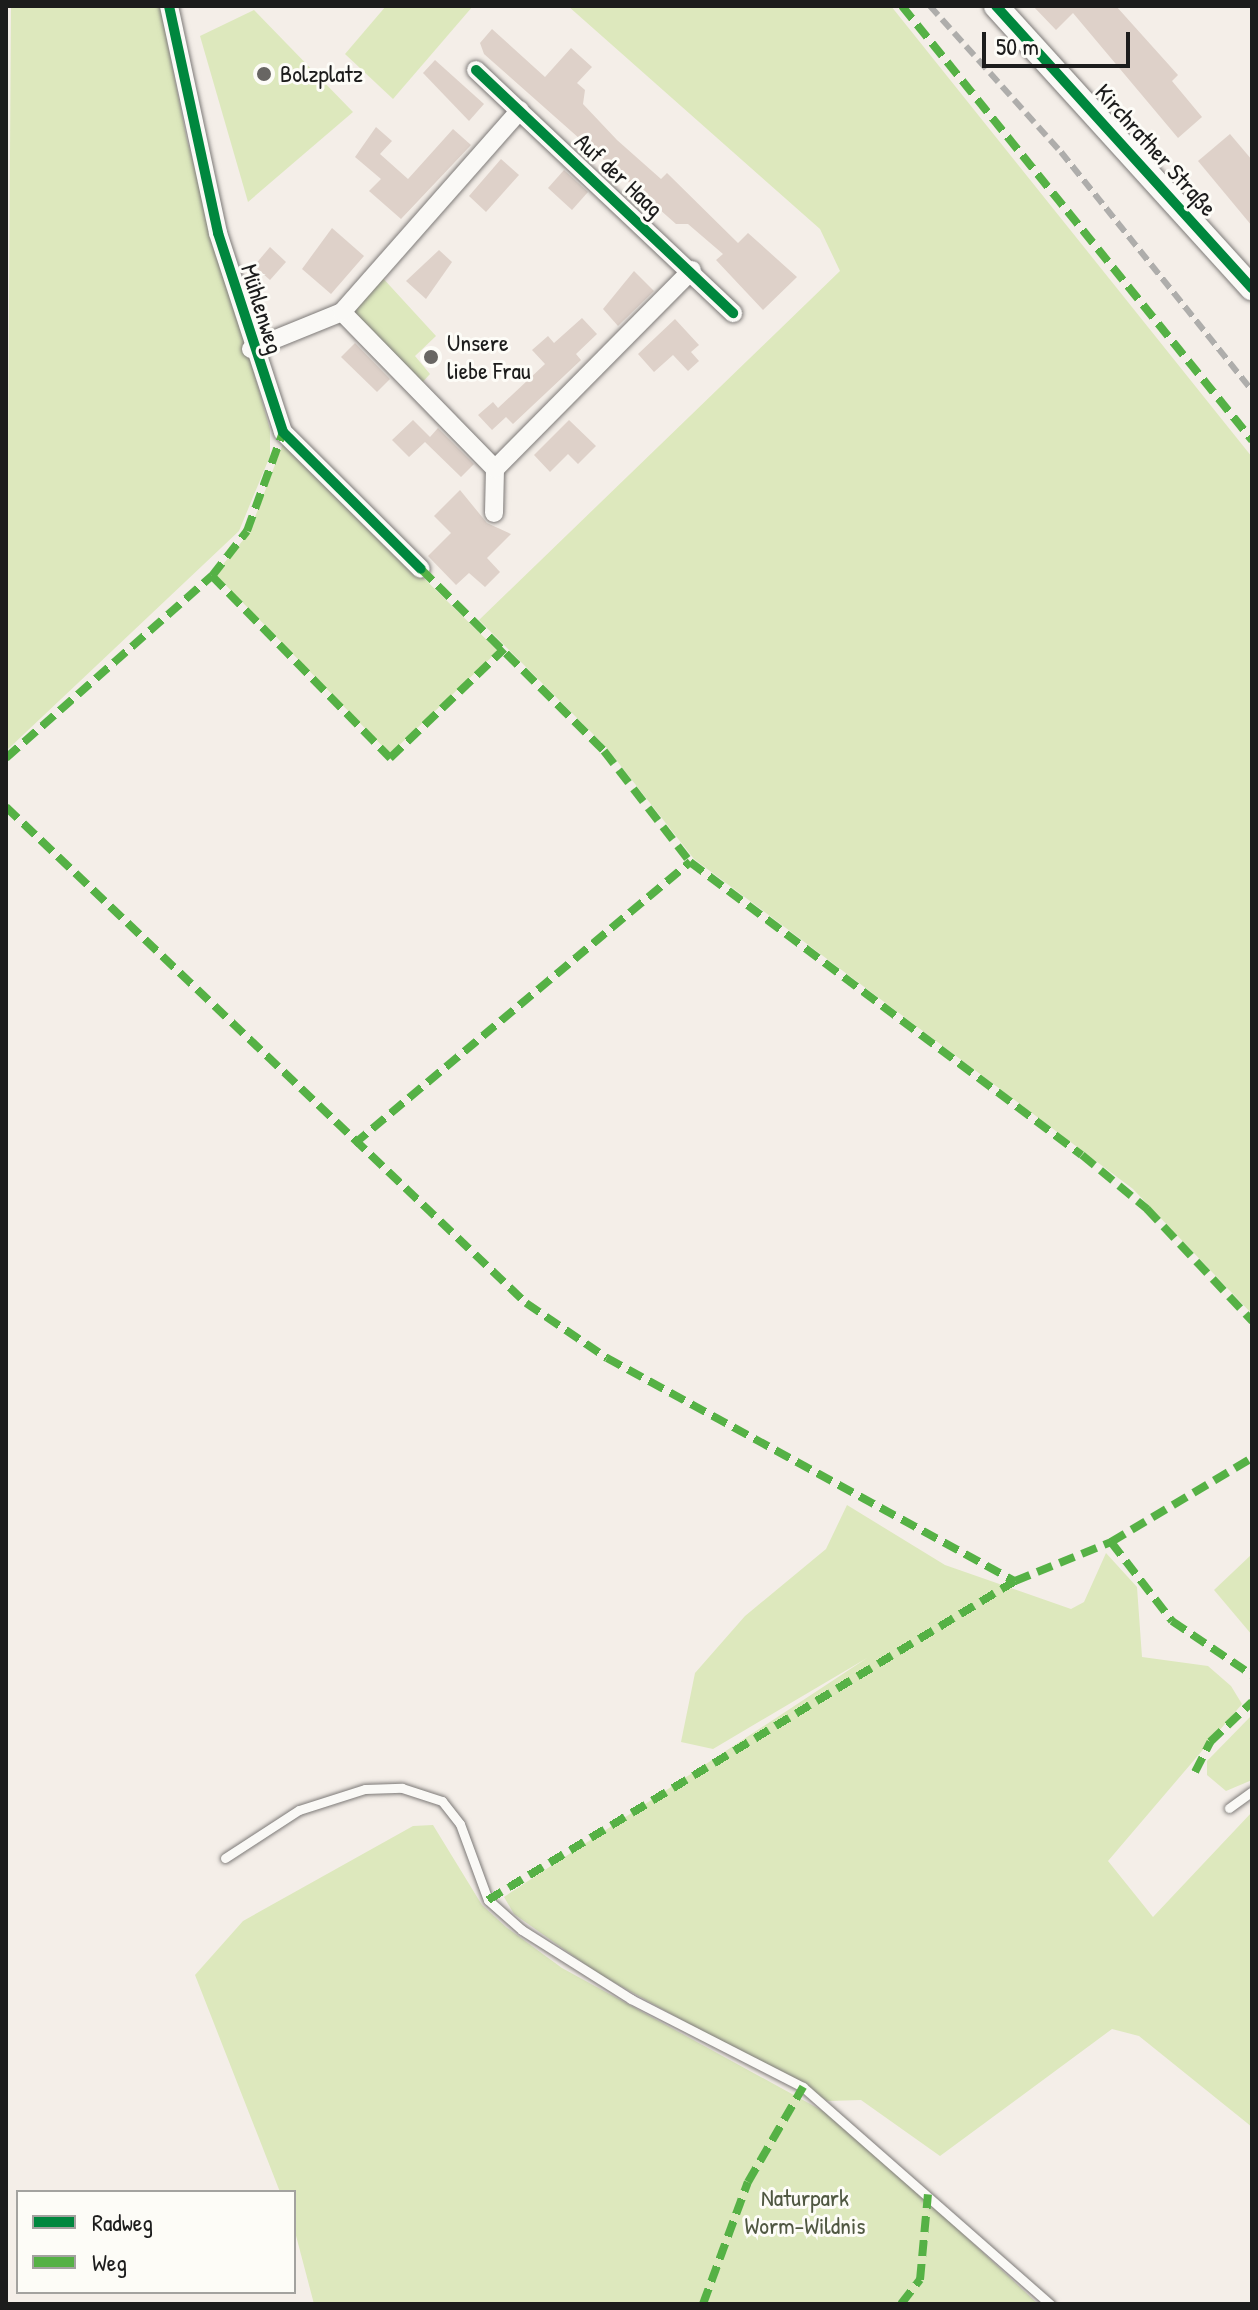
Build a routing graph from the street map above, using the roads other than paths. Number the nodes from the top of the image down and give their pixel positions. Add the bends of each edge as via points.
1 (169, 6) edge
2 (996, 6) edge
3 (476, 70) dead end
4 (520, 110) junction
5 (692, 270) junction
6 (1252, 288) edge
7 (342, 312) junction
8 (733, 313) dead end
9 (251, 349) junction
10 (495, 469) junction
11 (494, 513) dead end
12 (421, 569) dead end
13 (1252, 1791) edge
14 (1229, 1808) dead end
15 (225, 1858) dead end
16 (1050, 2304) edge

1 - 9 street, Mühlenweg
2 - 6 street, Kirchrather Straße
3 - 4 street, Auf der Haag
4 - 5 street, Auf der Haag
4 - 7 street
5 - 8 street, Auf der Haag
5 - 10 street
7 - 9 street
7 - 10 street
9 - 12 street, Mühlenweg via 283,432
10 - 11 street
13 - 14 lane
15 - 16 lane via 299,1810 365,1789 402,1788 442,1801 460,1824 488,1900 522,1930 631,1999 803,2087

